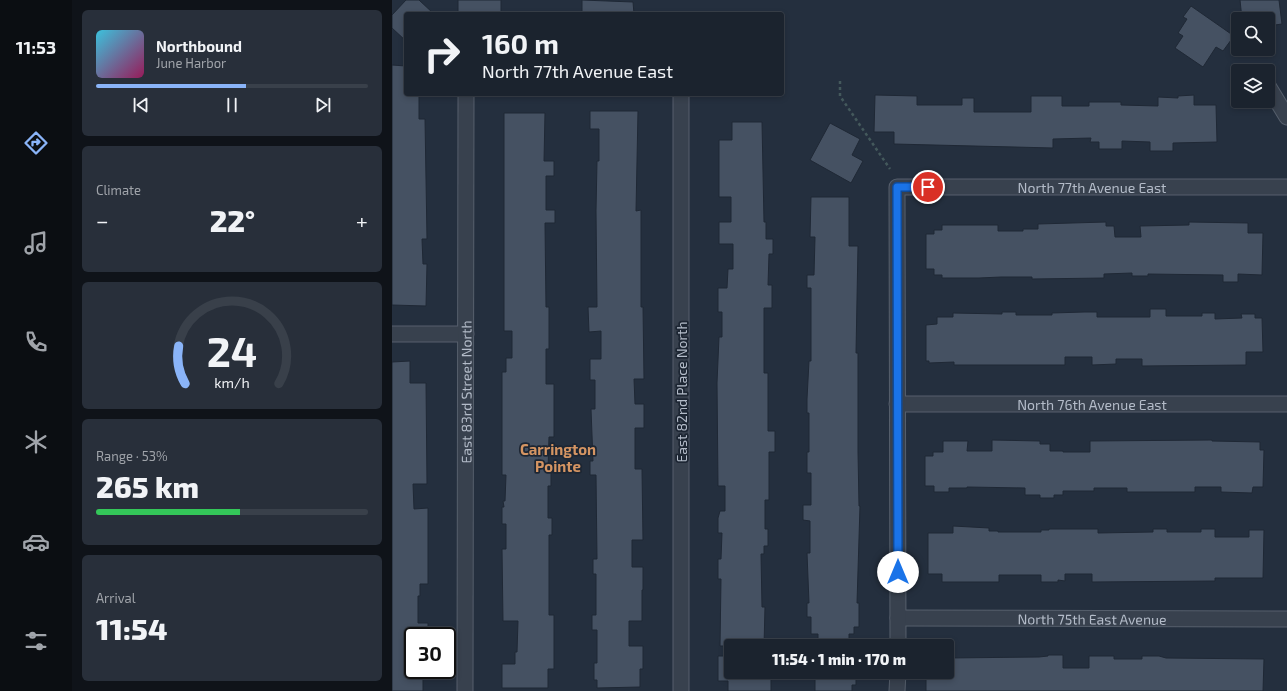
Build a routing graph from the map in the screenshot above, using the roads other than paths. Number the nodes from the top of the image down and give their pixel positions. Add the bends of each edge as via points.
1 (466, 96) edge
2 (681, 96) edge
3 (1275, 97) edge
4 (1287, 117) edge
5 (1287, 187) edge
6 (392, 334) edge
7 (466, 334) junction
8 (897, 404) junction
9 (1287, 404) edge
10 (898, 618) junction
11 (1287, 619) edge
12 (898, 639) edge
13 (898, 679) edge
14 (465, 691) edge
15 (681, 691) edge
16 (897, 691) edge

1 - 7 street, East 83rd Street North
2 - 15 street, East 82nd Place North
3 - 4 street
5 - 8 street, North 77th Avenue East via 897,187
6 - 7 street
7 - 14 street, East 83rd Street North
8 - 9 street, North 76th Avenue East
8 - 10 street
10 - 11 street, North 75th East Avenue
10 - 12 street
13 - 16 street

